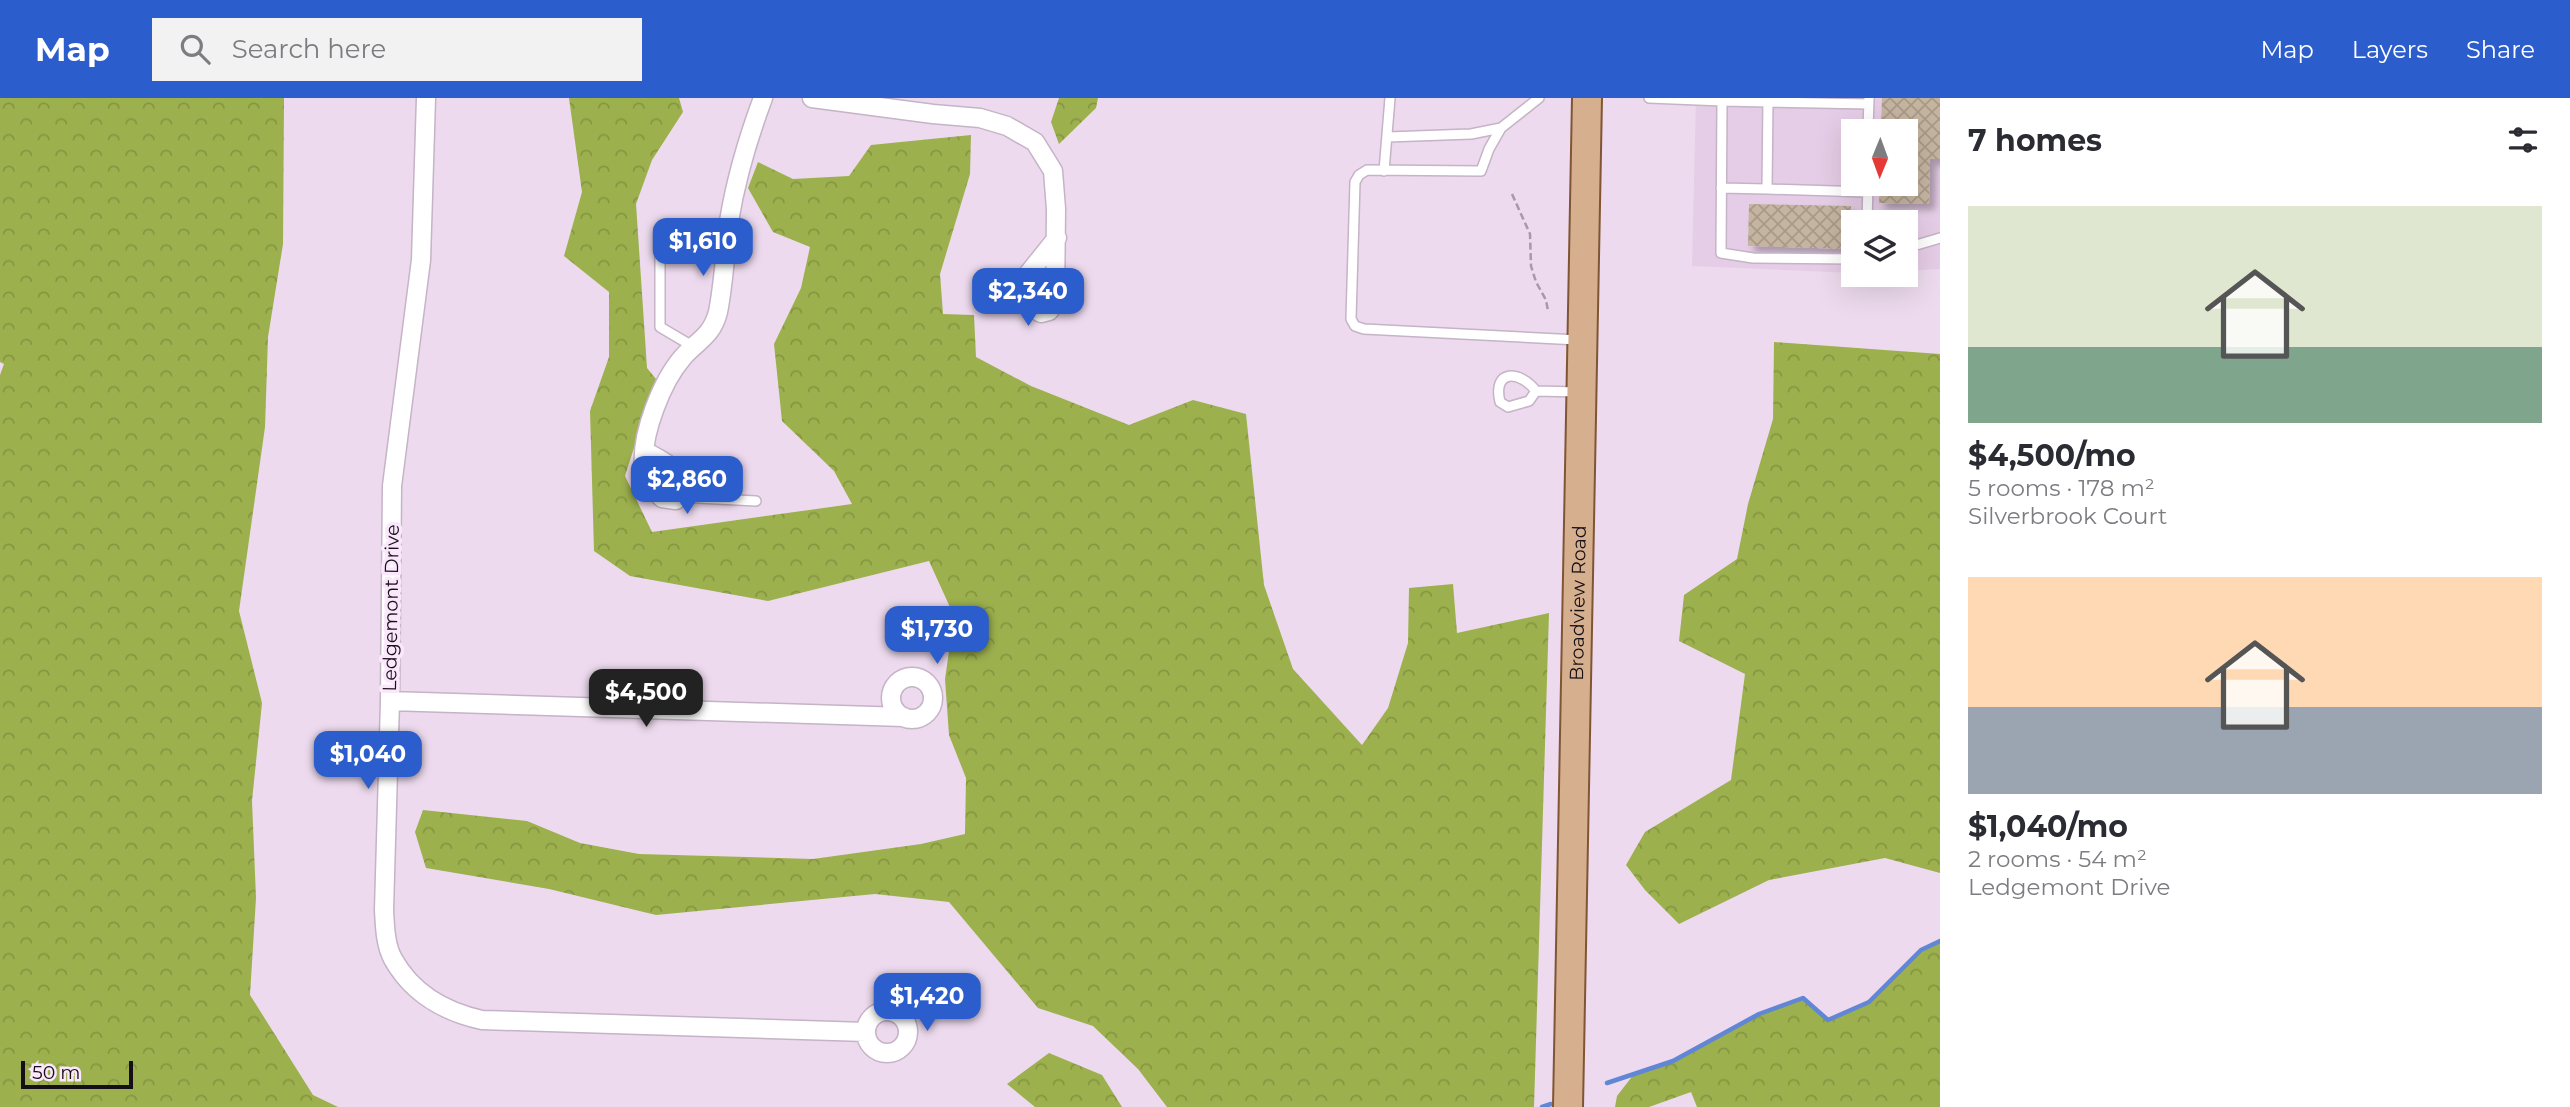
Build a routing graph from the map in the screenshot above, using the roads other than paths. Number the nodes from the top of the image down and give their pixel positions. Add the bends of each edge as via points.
1 (426, 98) edge
2 (763, 98) edge
3 (812, 98) edge
4 (1390, 98) edge
5 (1539, 98) edge
6 (1587, 98) edge
7 (1649, 98) edge
8 (1722, 99) edge
9 (1768, 100) edge
10 (1869, 101) edge
11 (1868, 119) edge
12 (1501, 128) junction
13 (1388, 137) junction
14 (1384, 171) junction
15 (1721, 188) junction
16 (1841, 188) edge
17 (1767, 189) junction
18 (1057, 238) dead end
19 (1940, 238) edge
20 (727, 244) junction
21 (1918, 244) edge
22 (1841, 259) edge
23 (1582, 340) junction
24 (694, 348) junction
25 (1536, 391) junction
26 (1581, 392) junction
27 (679, 497) joint
28 (756, 501) dead end
29 (390, 701) junction
30 (904, 718) dead end
31 (866, 1032) dead end
32 (1568, 1107) edge

1 - 29 street, Ledgemont Drive via 421,260 392,486
2 - 20 street via 745,145
3 - 18 street via 980,118 1007,126 1035,142 1053,171
4 - 13 lane
5 - 12 lane
6 - 23 main road, Broadview Road
7 - 8 lane
8 - 9 lane
8 - 15 lane
9 - 10 lane
9 - 17 lane
10 - 11 lane
12 - 13 lane via 1471,134
12 - 14 lane via 1481,171
13 - 14 lane
14 - 23 lane via 1367,170 1355,182 1351,319 1355,326
15 - 17 lane
15 - 22 lane via 1721,253
16 - 17 lane
19 - 21 lane
20 - 24 street via 718,314
20 - 24 lane via 666,243 660,253 660,327
23 - 26 main road, Broadview Road
24 - 27 street via 682,357 652,409 645,451 649,483 662,498
25 - 25 lane via 1529,401 1508,407 1497,392 1501,380 1515,375 1527,379
25 - 26 lane
26 - 32 main road, Broadview Road
27 - 28 lane
29 - 30 street
29 - 31 street, Ledgemont Drive via 386,937 392,957 411,984 435,1003 457,1015 482,1020

